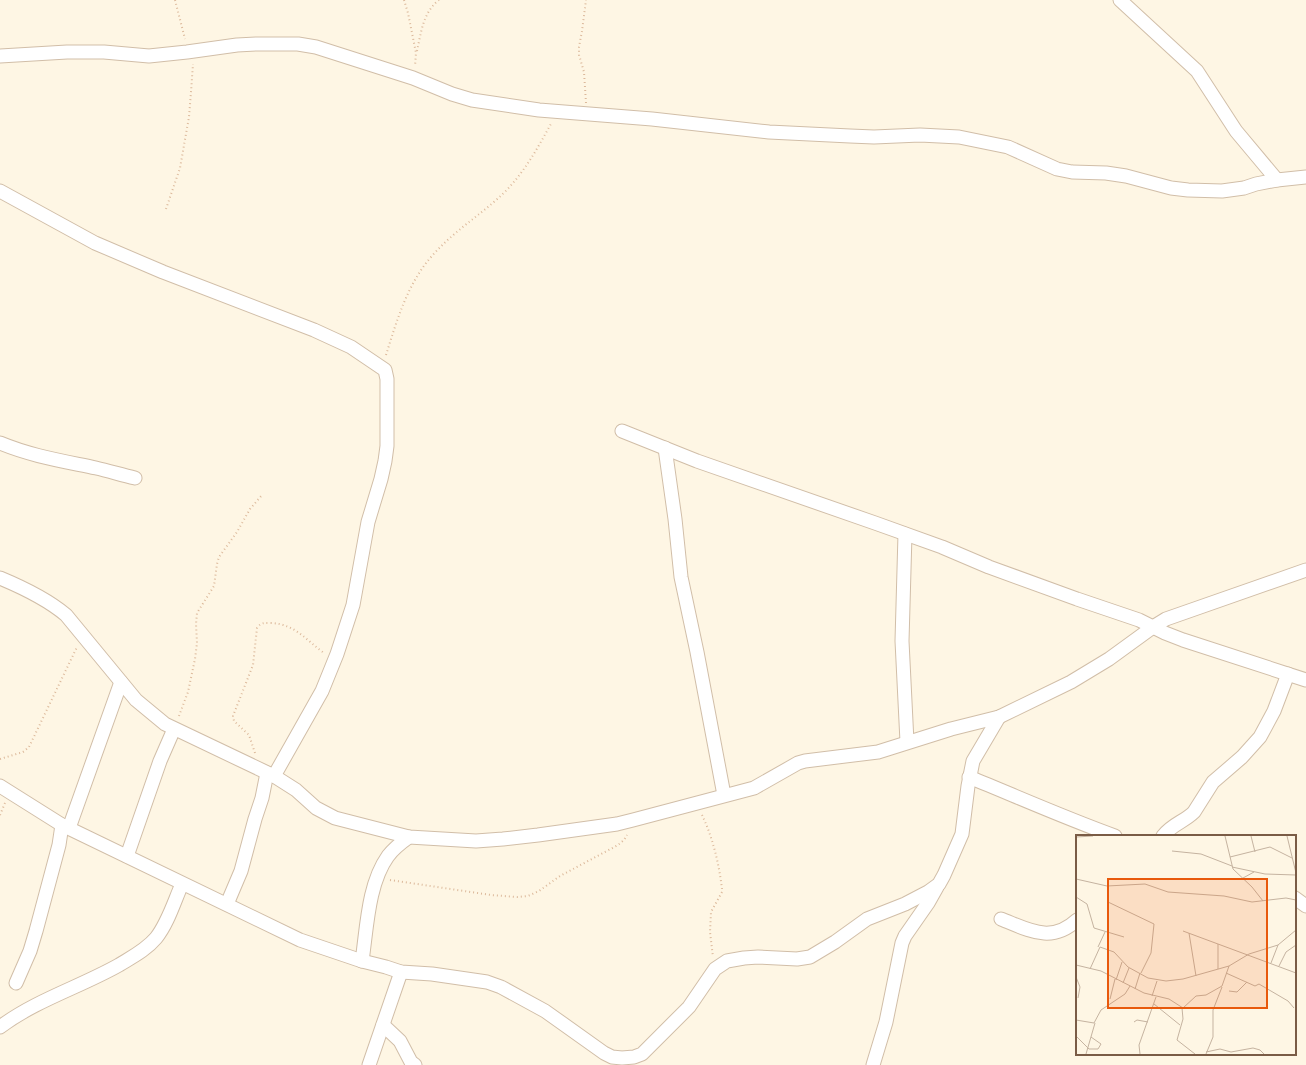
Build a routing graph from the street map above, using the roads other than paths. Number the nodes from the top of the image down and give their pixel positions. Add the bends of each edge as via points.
1 (1120, 0) edge
2 (0, 56) edge
3 (1306, 177) edge
4 (1277, 180) junction
5 (0, 191) edge
6 (622, 431) dead end
7 (0, 443) edge
8 (665, 448) junction
9 (134, 478) dead end
10 (905, 534) junction
11 (1306, 570) edge
12 (0, 578) edge
13 (1153, 627) junction
14 (1288, 674) junction
15 (1306, 680) edge
16 (121, 682) junction
17 (999, 717) junction
18 (174, 729) junction
19 (907, 742) junction
20 (267, 772) junction
21 (969, 777) junction
22 (0, 786) edge
23 (724, 795) junction
24 (65, 826) junction
25 (1112, 835) edge
26 (1164, 835) edge
27 (409, 837) junction
28 (127, 856) junction
29 (182, 884) junction
30 (939, 884) junction
31 (1296, 899) edge
32 (227, 904) junction
33 (1306, 906) edge
34 (1000, 919) dead end
35 (1076, 921) edge
36 (362, 961) junction
37 (401, 972) junction
38 (16, 983) dead end
39 (383, 1025) junction
40 (0, 1027) edge
41 (641, 1060) edge
42 (615, 1061) edge
43 (369, 1065) edge
44 (415, 1065) edge
45 (873, 1065) edge

1 - 4 street via 1197,71 1236,131
2 - 4 street via 67,52 149,56 256,44 306,45 414,78 439,90 472,100 538,110 769,132 874,137 959,137 1008,147 1057,169 1126,176 1171,188 1222,191
3 - 4 street
5 - 20 street via 95,243 351,347 386,372 385,461 368,522 353,605 322,691
6 - 8 street
7 - 9 street via 33,455
8 - 10 street
8 - 23 street via 681,577
10 - 13 street
10 - 19 street via 902,641
11 - 13 street via 1166,619
12 - 16 street via 54,605 66,615
13 - 14 street via 1183,640
13 - 17 street via 1109,659 1071,682
14 - 15 street
14 - 26 street via 1274,711 1260,737 1213,782 1190,817 1172,827
16 - 18 street via 143,707
16 - 24 street
17 - 19 street
17 - 21 street via 973,761
18 - 20 street
18 - 28 street via 160,761
19 - 23 street via 878,752 798,763 754,788
20 - 27 street via 296,790 316,808 335,818
20 - 32 street via 241,871
21 - 25 street
21 - 30 street via 962,834
22 - 24 street
23 - 27 street via 617,824 538,835 491,840
24 - 28 street
24 - 38 street via 30,951
27 - 36 street via 389,855 376,878
28 - 29 street
29 - 32 street
29 - 40 street via 160,932 145,949 102,974 53,996
30 - 41 street via 905,904 867,918 836,942 810,957 758,957 727,961 715,969 689,1007
30 - 45 street via 902,943 886,1022
31 - 33 street
32 - 36 street via 300,940
34 - 35 street via 1039,933 1063,930
36 - 37 street
37 - 39 street
37 - 42 street via 487,982 501,987 545,1011
39 - 43 street
39 - 44 street via 400,1041
41 - 42 street via 629,1058

